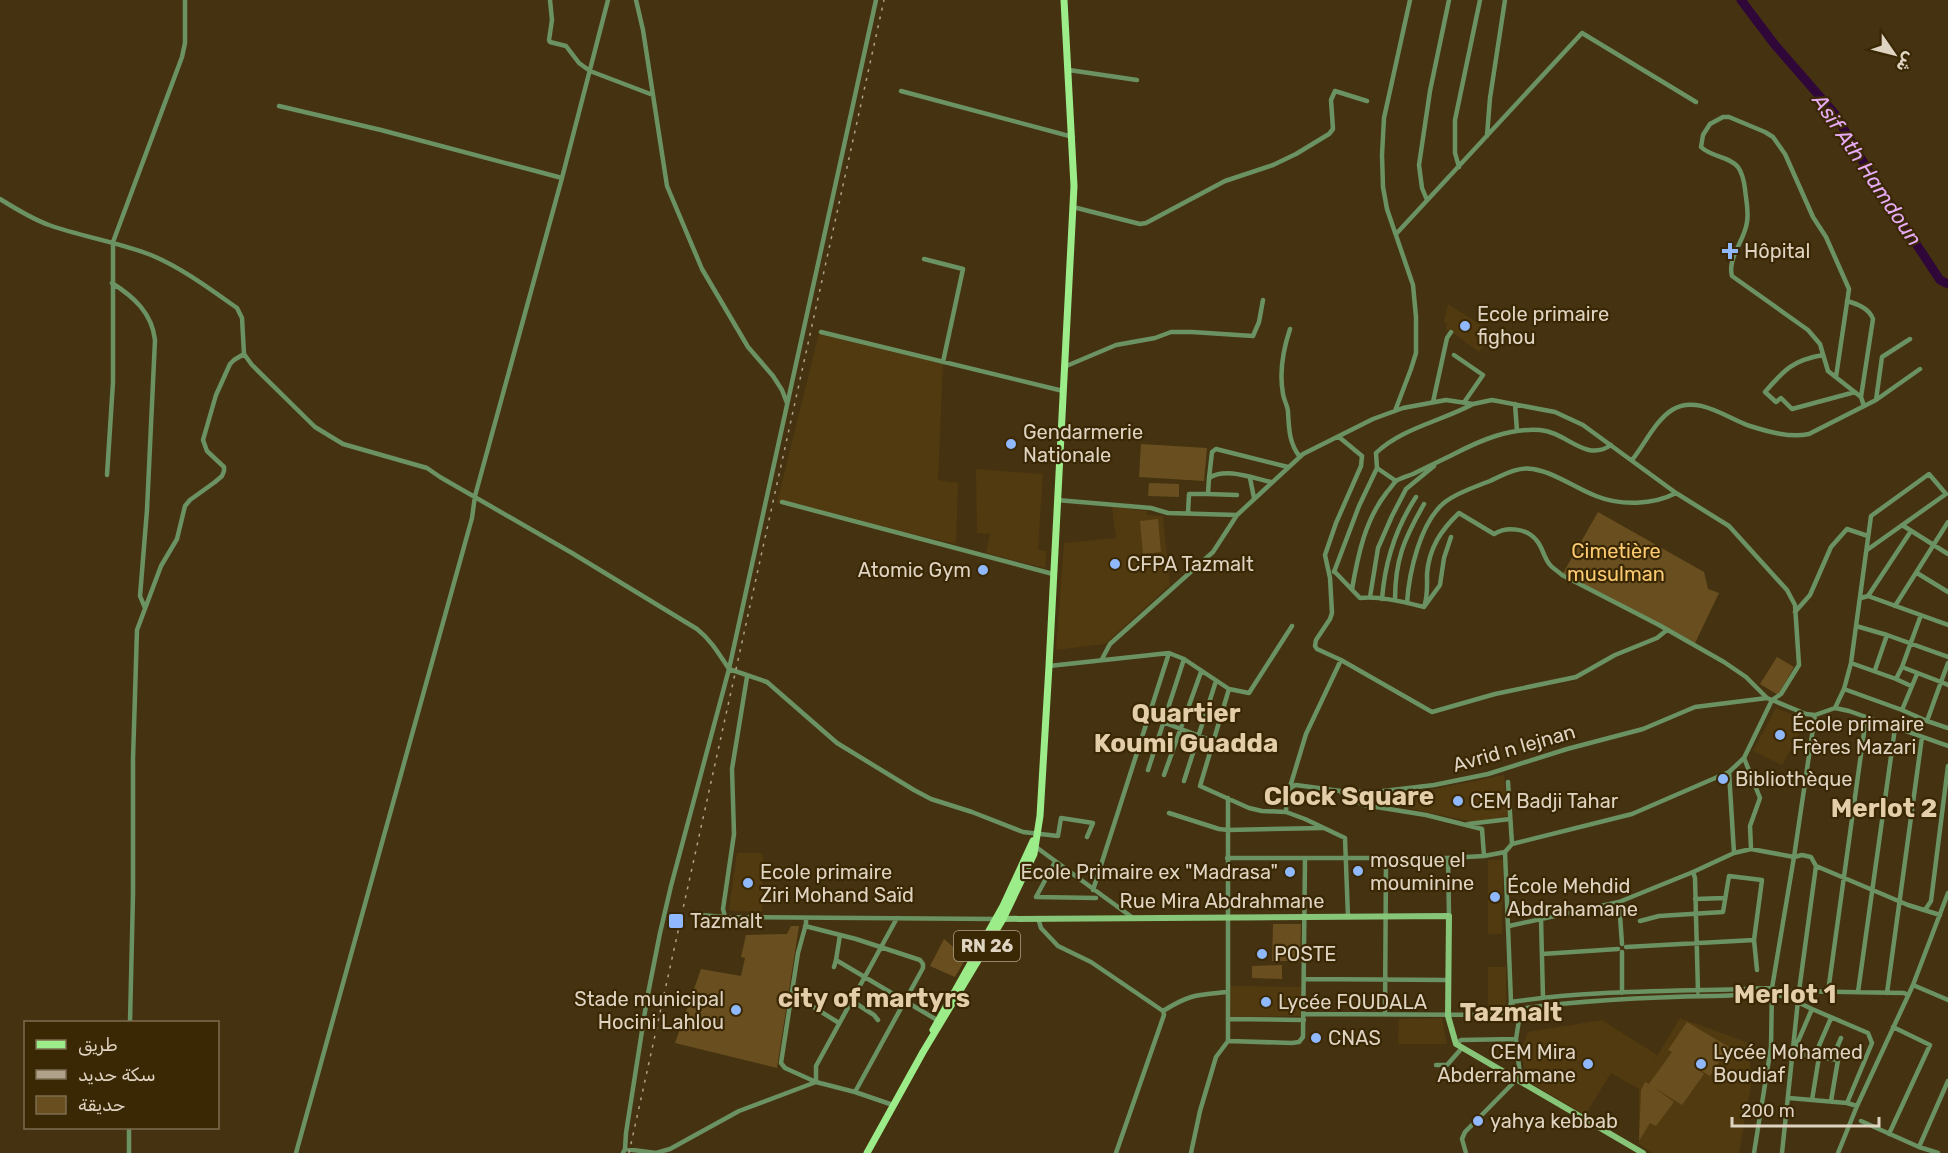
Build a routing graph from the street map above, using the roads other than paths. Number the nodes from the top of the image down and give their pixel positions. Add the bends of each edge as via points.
1 (184, 0) edge
2 (550, 0) edge
3 (608, 0) edge
4 (636, 0) edge
5 (876, 0) edge
6 (1064, 0) edge
7 (1410, 0) edge
8 (1449, 0) edge
9 (1480, 0) edge
10 (1505, 0) edge
11 (1069, 70) junction
12 (590, 71) junction
13 (1137, 80) dead end
14 (901, 92) dead end
15 (652, 96) junction
16 (1367, 100) dead end
17 (1696, 102) dead end
18 (279, 106) dead end
19 (1487, 136) junction
20 (1073, 137) junction
21 (1459, 167) junction
22 (562, 178) junction
23 (0, 200) edge
24 (1427, 200) junction
25 (1073, 207) junction
26 (1396, 234) junction
27 (113, 242) junction
28 (924, 259) dead end
29 (112, 283) junction
30 (1263, 300) dead end
31 (1847, 300) junction
32 (1290, 329) dead end
33 (821, 332) dead end
34 (1451, 332) dead end
35 (1910, 339) dead end
36 (244, 354) junction
37 (1455, 355) dead end
38 (1823, 355) junction
39 (943, 362) junction
40 (1064, 367) junction
41 (1920, 369) dead end
42 (1836, 377) junction
43 (1063, 391) junction
44 (1855, 392) junction
45 (1861, 397) junction
46 (1876, 400) junction
47 (1465, 401) junction
48 (1433, 402) junction
49 (787, 403) junction
50 (1473, 404) junction
51 (1515, 404) junction
52 (1864, 406) junction
53 (1395, 411) junction
54 (1517, 431) junction
55 (1339, 437) junction
56 (1611, 445) junction
57 (1376, 453) junction
58 (1362, 456) junction
59 (1300, 457) junction
60 (1632, 460) junction
61 (1439, 462) junction
62 (1288, 467) junction
63 (1377, 468) junction
64 (107, 475) dead end
65 (1209, 478) junction
66 (1251, 478) junction
67 (1396, 481) junction
68 (1271, 482) junction
69 (1676, 493) junction
70 (1208, 494) junction
71 (1947, 494) edge
72 (1237, 495) dead end
73 (474, 496) junction
74 (1416, 497) dead end
75 (1254, 498) junction
76 (1057, 500) junction
77 (782, 502) dead end
78 (1424, 504) dead end
79 (1188, 513) junction
80 (1237, 515) junction
81 (1948, 522) edge
82 (1902, 525) junction
83 (1911, 531) junction
84 (1868, 536) junction
85 (1451, 537) dead end
86 (1933, 546) junction
87 (1867, 550) junction
88 (1948, 554) edge
89 (1327, 566) junction
90 (1334, 572) junction
91 (1917, 573) junction
92 (1053, 574) junction
93 (1352, 589) junction
94 (1948, 592) edge
95 (1868, 596) junction
96 (1370, 597) junction
97 (1861, 598) junction
98 (1382, 599) junction
99 (1395, 600) junction
100 (1407, 603) junction
101 (1895, 606) junction
102 (1424, 607) junction
103 (145, 608) junction
104 (1795, 612) junction
105 (1921, 615) junction
106 (1948, 625) edge
107 (1292, 626) dead end
108 (1856, 626) junction
109 (1668, 630) junction
110 (1887, 635) junction
111 (1911, 644) junction
112 (1169, 653) junction
113 (1948, 657) edge
114 (1102, 659) junction
115 (1184, 659) junction
116 (1341, 660) junction
117 (1851, 663) junction
118 (1948, 663) edge
119 (1049, 666) junction
120 (1902, 667) junction
121 (729, 669) junction
122 (1875, 670) junction
123 (1201, 672) junction
124 (1917, 674) junction
125 (747, 677) junction
126 (1896, 679) junction
127 (1216, 681) junction
128 (1941, 682) junction
129 (1911, 686) junction
130 (1948, 686) edge
131 (1229, 688) junction
132 (1844, 689) junction
133 (1769, 699) junction
134 (1835, 708) junction
135 (1902, 710) junction
136 (1815, 716) junction
137 (1149, 717) junction
138 (1866, 718) junction
139 (1927, 721) junction
140 (1165, 723) junction
141 (1895, 728) junction
142 (1948, 728) edge
143 (1180, 729) junction
144 (1198, 735) junction
145 (1922, 737) junction
146 (1214, 741) junction
147 (1948, 746) edge
148 (1744, 758) junction
149 (1948, 766) edge
150 (1148, 770) dead end
151 (1729, 772) junction
152 (1164, 775) dead end
153 (1184, 781) dead end
154 (1508, 782) dead end
155 (1290, 787) junction
156 (1338, 791) junction
157 (1354, 792) junction
158 (1228, 798) junction
159 (1355, 801) junction
160 (1286, 812) junction
161 (1169, 813) dead end
162 (1510, 819) junction
163 (1462, 824) junction
164 (1326, 828) junction
165 (1228, 830) junction
166 (1036, 833) junction
167 (1088, 837) dead end
168 (1512, 844) junction
169 (1035, 846) junction
170 (1751, 849) junction
171 (1505, 852) junction
172 (1734, 853) junction
173 (1484, 856) junction
174 (1794, 857) junction
175 (1227, 858) junction
176 (1448, 858) junction
177 (1305, 859) junction
178 (1347, 859) junction
179 (1386, 859) junction
180 (1055, 862) junction
181 (1816, 866) junction
182 (1693, 872) junction
183 (1845, 877) junction
184 (1872, 889) junction
185 (1093, 890) junction
186 (1948, 893) edge
187 (1096, 898) dead end
188 (1725, 898) junction
189 (1695, 899) junction
190 (1900, 901) junction
191 (1618, 902) junction
192 (1926, 910) junction
193 (1696, 914) junction
194 (700, 915) dead end
195 (1940, 915) junction
196 (1386, 916) junction
197 (1449, 916) junction
198 (725, 917) junction
199 (1305, 917) junction
200 (1348, 917) junction
201 (806, 918) junction
202 (897, 918) junction
203 (1038, 918) junction
204 (1132, 918) junction
205 (1227, 918) junction
206 (999, 919) junction
207 (1541, 919) junction
208 (1640, 921) dead end
209 (805, 926) junction
210 (1509, 926) junction
211 (840, 935) junction
212 (1754, 940) junction
213 (1697, 945) junction
214 (1624, 946) junction
215 (880, 949) junction
216 (1620, 951) junction
217 (1542, 954) junction
218 (836, 960) junction
219 (834, 967) dead end
220 (1758, 970) dead end
221 (865, 977) junction
222 (1304, 979) junction
223 (1385, 980) junction
224 (1449, 980) junction
225 (1912, 986) junction
226 (1772, 988) junction
227 (1799, 991) junction
228 (1228, 992) junction
229 (1828, 992) junction
230 (1858, 992) junction
231 (791, 993) junction
232 (1622, 993) junction
233 (1699, 993) junction
234 (1887, 993) junction
235 (1772, 994) junction
236 (1785, 994) junction
237 (1908, 995) junction
238 (1543, 998) junction
239 (1948, 1000) edge
240 (852, 1001) junction
241 (905, 1001) junction
242 (1511, 1002) junction
243 (1798, 1003) junction
244 (1812, 1009) junction
245 (1163, 1011) junction
246 (1514, 1012) junction
247 (1385, 1014) junction
248 (1448, 1016) junction
249 (1304, 1017) junction
250 (1831, 1018) junction
251 (1229, 1019) junction
252 (878, 1020) dead end
253 (937, 1020) junction
254 (1519, 1020) junction
255 (130, 1021) edge
256 (840, 1023) junction
257 (1893, 1027) junction
258 (1841, 1038) dead end
259 (1516, 1039) junction
260 (1228, 1041) junction
261 (1459, 1046) junction
262 (923, 1052) junction
263 (1793, 1053) junction
264 (1819, 1057) junction
265 (1832, 1059) junction
266 (1436, 1065) dead end
267 (1516, 1080) junction
268 (1948, 1081) edge
269 (816, 1082) junction
270 (855, 1092) junction
271 (1789, 1098) junction
272 (1812, 1100) junction
273 (1830, 1101) junction
274 (1847, 1103) junction
275 (893, 1105) junction
276 (1857, 1106) junction
277 (1861, 1121) dead end
278 (129, 1129) edge
279 (1889, 1134) junction
280 (1919, 1147) junction
281 (624, 1151) edge
282 (637, 1152) edge
283 (129, 1153) edge
284 (296, 1153) edge
285 (867, 1153) edge
286 (1116, 1153) edge
287 (1191, 1153) edge
288 (1466, 1153) edge
289 (1643, 1153) edge
290 (1754, 1153) edge
291 (1782, 1153) edge
292 (1838, 1153) edge
293 (1938, 1153) edge

1 - 27 street via 182,57
2 - 12 street via 549,40 566,46
3 - 12 street
4 - 15 street
5 - 49 street
6 - 11 main road, RN 26
7 - 26 street via 1384,118 1383,187
8 - 24 street via 1423,136 1420,179
9 - 21 street via 1455,120
10 - 19 street
11 - 13 street
11 - 20 main road, RN 26
12 - 15 street
12 - 22 street
14 - 20 street
15 - 49 street via 667,186 702,269
16 - 25 street via 1335,91 1331,100 1333,129 1329,134 1274,165 1226,181 1146,223
17 - 19 street via 1582,33
18 - 22 street
19 - 21 street
20 - 25 main road, RN 26
21 - 24 street
22 - 73 street
23 - 27 street via 48,224
24 - 26 street
25 - 40 main road, RN 26
26 - 53 street via 1413,285 1416,353
27 - 29 street
27 - 36 street via 185,272 237,308 242,318
28 - 39 street via 963,268
29 - 64 street via 113,382
29 - 103 street via 146,312 154,328 140,596
30 - 40 street via 1253,336 1171,332 1116,345
31 - 38 street via 1849,289 1780,145 1765,132 1730,117 1716,119 1703,135 1701,147 1739,168 1748,208 1747,223 1731,265 1732,276 1808,330 1820,344
31 - 42 street
31 - 45 street via 1862,306 1873,319
32 - 59 street via 1283,353 1283,393 1289,409 1293,449
33 - 39 street
34 - 48 street
35 - 46 street via 1882,357
36 - 73 street via 315,427 333,439 427,468
36 - 103 street via 230,364 203,440 207,452 224,471 185,506 177,539 161,566
37 - 47 street via 1483,375
38 - 42 street via 1828,371
38 - 44 street via 1784,369 1765,392 1776,402 1781,398 1792,409
39 - 43 street
40 - 43 main road, RN 26
41 - 46 street
42 - 44 street
43 - 76 main road, RN 26
44 - 45 street
45 - 52 street
46 - 52 street
47 - 48 street
47 - 50 street
48 - 53 street
49 - 121 street
50 - 51 street via 1492,400
50 - 57 street via 1400,436
51 - 54 street
51 - 56 street via 1570,417
52 - 60 street via 1809,434 1795,436 1751,426 1704,407 1681,405 1666,416
53 - 55 street
54 - 56 street via 1559,434 1591,451
54 - 61 street via 1479,441
55 - 58 street
55 - 59 street
56 - 60 street
57 - 58 street
57 - 63 street
58 - 89 street via 1329,542
59 - 62 street
60 - 69 street
61 - 67 street
61 - 96 street via 1406,489 1392,516 1378,548
62 - 65 street via 1216,449 1212,452
62 - 68 street
63 - 67 street
63 - 90 street
65 - 66 street via 1227,473
65 - 70 street
66 - 68 street
66 - 75 street
67 - 93 street via 1365,533
68 - 75 street
69 - 100 street via 1654,501 1620,501 1596,496 1531,468 1510,472 1451,498 1437,511 1421,538 1410,573
69 - 104 street via 1729,526 1787,590
70 - 72 street
70 - 79 street via 1189,494
71 - 82 street
71 - 84 street via 1929,474 1871,516
73 - 121 street via 697,629
73 - 284 street via 472,518
74 - 98 street via 1389,550
75 - 80 street
76 - 79 street
76 - 92 main road, RN 26
77 - 92 street
78 - 99 street via 1402,546 1395,576
79 - 80 street
80 - 114 street via 1213,552 1110,644
81 - 86 street
82 - 83 street
82 - 87 street
83 - 86 street
83 - 95 street
84 - 87 street
84 - 104 street via 1847,529 1831,547 1810,595
85 - 102 street via 1440,585
86 - 88 street
86 - 91 street
87 - 97 street
89 - 90 street
89 - 116 street via 1332,613 1315,646
90 - 93 street
91 - 94 street
91 - 101 street
92 - 119 main road, RN 26
93 - 96 street via 1360,598
95 - 97 street
95 - 101 street
96 - 98 street
97 - 108 street
98 - 99 street
99 - 100 street
100 - 102 street
101 - 105 street
102 - 109 street via 1433,547 1445,526 1459,513 1494,534 1515,528 1532,536 1550,566 1562,575
103 - 255 street via 137,630
104 - 133 street via 1799,665 1781,694
105 - 106 street
105 - 111 street
107 - 131 street via 1249,693
108 - 110 street
108 - 117 street
109 - 116 street via 1576,677 1432,712
109 - 133 street via 1735,669
110 - 111 street
110 - 122 street
111 - 113 street
111 - 120 street
112 - 114 street
112 - 115 street
112 - 137 street
114 - 119 street
115 - 123 street
115 - 140 street
116 - 155 street via 1306,734
117 - 122 street
117 - 132 street
118 - 128 street
119 - 166 main road, RN 26
120 - 124 street
120 - 126 street
121 - 125 street
121 - 281 street via 660,933
122 - 126 street
123 - 127 street
123 - 143 street
124 - 128 street
124 - 129 street
125 - 166 street via 767,682 837,743 914,790 1023,832
125 - 198 street via 732,769 734,834
126 - 129 street
127 - 131 street
127 - 144 street
128 - 130 street
128 - 139 street
129 - 135 street
131 - 146 street
132 - 134 street
132 - 135 street
133 - 136 street
133 - 148 street
133 - 157 street, Avrid n lejnan via 1695,707 1643,729 1488,774 1418,788
134 - 136 street
134 - 138 street
135 - 139 street
136 - 174 street
137 - 140 street
137 - 185 street
138 - 141 street
138 - 183 street
139 - 142 street
140 - 143 street
140 - 150 street
141 - 145 street
141 - 184 street
143 - 144 street
143 - 152 street
144 - 146 street
144 - 153 street
145 - 147 street
145 - 190 street
146 - 158 street via 1200,786
148 - 151 street
148 - 170 street via 1760,798 1750,826
149 - 192 street via 1931,901
151 - 168 street via 1632,814
151 - 172 street
154 - 162 street
155 - 156 street, Avrid n lejnan
155 - 160 street
156 - 157 street, Avrid n lejnan
156 - 159 street
157 - 159 street
158 - 160 street via 1249,808
158 - 165 street
159 - 163 street
160 - 164 street
161 - 165 street
162 - 163 street
162 - 168 street
163 - 173 street via 1482,830
164 - 165 street
164 - 178 street via 1345,838
165 - 175 street
166 - 167 street via 1058,836 1061,818 1093,823
166 - 169 main road, RN 26
166 - 206 main road, RN 26
168 - 171 street
169 - 180 street
169 - 206 main road, RN 26
170 - 172 street
170 - 174 street
171 - 173 street
171 - 210 street
172 - 182 street
173 - 176 street
174 - 181 street via 1810,857
174 - 226 street
175 - 177 street
175 - 205 street
176 - 179 street
176 - 197 street
177 - 178 street
177 - 199 street
178 - 179 street
178 - 200 street
179 - 196 street
180 - 185 street
180 - 187 street via 1036,897
181 - 183 street
181 - 227 street
182 - 189 street
182 - 191 street
183 - 184 street
183 - 229 street
184 - 190 street
184 - 230 street
185 - 204 street
186 - 195 street
188 - 189 street
188 - 193 street via 1723,912
188 - 212 street via 1729,876 1762,880
189 - 193 street
190 - 192 street
190 - 234 street
191 - 207 street
191 - 214 street
192 - 195 street
193 - 208 street
193 - 213 street
194 - 198 street
195 - 225 street
196 - 197 main road, Rue Mira Abdrahmane
196 - 200 main road, Rue Mira Abdrahmane
196 - 223 street
197 - 224 main road
198 - 201 street
199 - 200 main road, Rue Mira Abdrahmane
199 - 205 main road, Rue Mira Abdrahmane
199 - 222 street
201 - 202 street
201 - 209 street
202 - 206 street
202 - 215 street
203 - 204 main road, Rue Mira Abdrahmane
203 - 206 main road, Rue Mira Abdrahmane
203 - 245 street via 1041,928 1058,946 1091,962
204 - 205 main road, Rue Mira Abdrahmane
205 - 228 street
206 - 253 main road, RN 26
206 - 262 main road, RN 26
207 - 210 street
207 - 217 street
209 - 211 street
209 - 231 street
210 - 242 street
211 - 215 street
211 - 218 street
212 - 213 street
212 - 220 street
213 - 214 street
213 - 233 street
214 - 216 street
215 - 221 street
215 - 241 street via 923,964
216 - 217 street
216 - 232 street
217 - 238 street
218 - 219 street
218 - 221 street
221 - 240 street
221 - 241 street
222 - 223 street
222 - 249 street
223 - 224 street
223 - 247 street
224 - 248 main road
225 - 237 street
225 - 239 street
226 - 233 street
226 - 235 street
226 - 236 street
227 - 229 street
227 - 236 street
227 - 243 street
228 - 245 street via 1196,995
228 - 251 street
229 - 230 street
230 - 234 street
231 - 256 street
231 - 269 street via 781,1063
232 - 233 street
232 - 238 street
233 - 235 street
233 - 246 street
234 - 237 street
235 - 236 street
235 - 290 street via 1771,1047
236 - 243 street
237 - 257 street
238 - 242 street
240 - 252 street
240 - 256 street
241 - 253 street
241 - 270 street
242 - 246 street
243 - 244 street
243 - 263 street
244 - 250 street
244 - 263 street
245 - 286 street
246 - 248 street
246 - 254 street
246 - 254 street via 1523,1011 1525,1015
247 - 248 street
247 - 249 street
248 - 261 main road
249 - 251 street
249 - 260 street via 1299,1042
250 - 264 street via 1818,1048
250 - 274 street via 1868,1033 1872,1043
251 - 260 street
253 - 262 main road, RN 26
254 - 259 street
256 - 269 street via 816,1066
257 - 276 street
257 - 279 street via 1930,1045
258 - 265 street
259 - 261 street via 1461,1040
259 - 267 street via 1520,1076
260 - 287 street via 1216,1057
261 - 266 street via 1447,1065
261 - 267 main road
262 - 275 main road, RN 26
263 - 264 street
263 - 271 street
264 - 265 street
264 - 272 street
265 - 273 street via 1838,1060
267 - 288 street via 1465,1132 1462,1139
267 - 289 main road
268 - 280 street
269 - 270 street
269 - 282 street via 739,1111 670,1149
270 - 275 street
271 - 272 street
271 - 291 street
272 - 273 street
273 - 274 street
274 - 276 street
275 - 285 main road, RN 26
276 - 292 street
277 - 279 street
278 - 283 street
279 - 280 street
280 - 293 street
281 - 282 street

